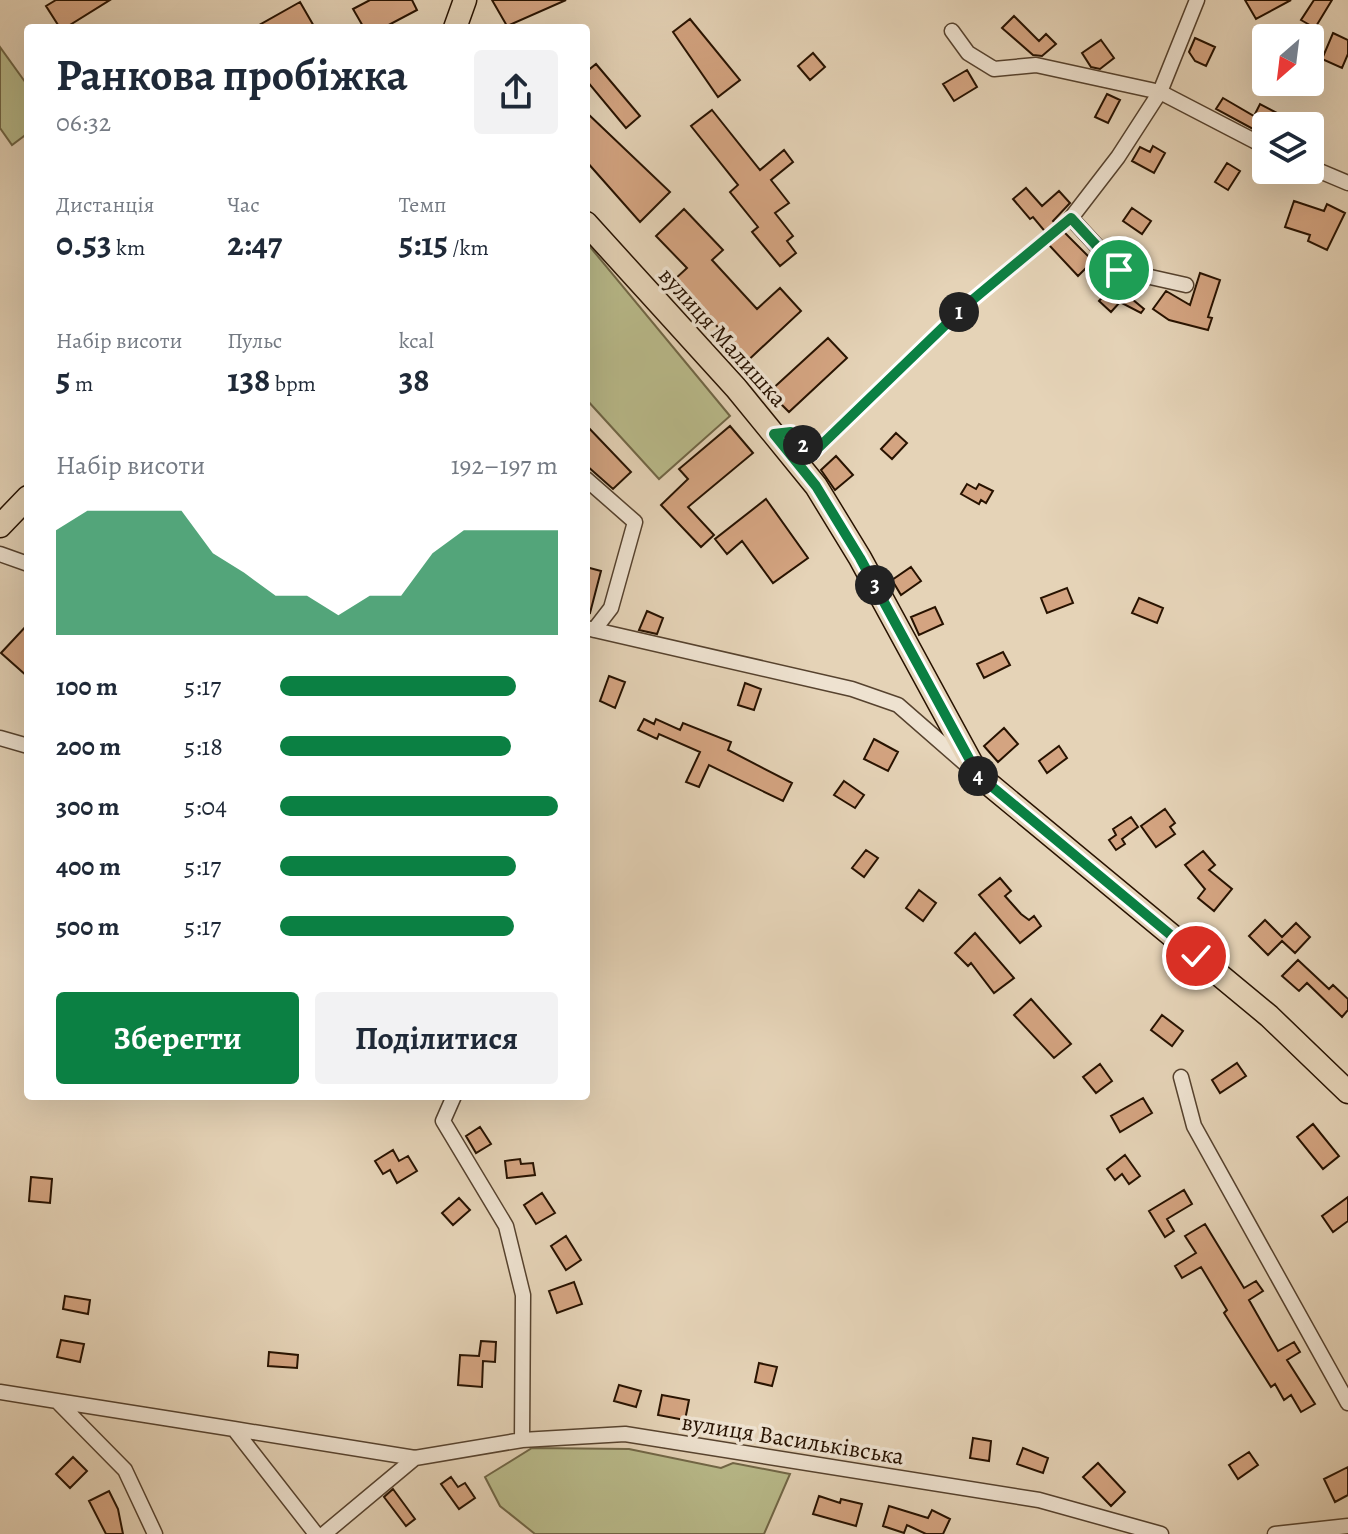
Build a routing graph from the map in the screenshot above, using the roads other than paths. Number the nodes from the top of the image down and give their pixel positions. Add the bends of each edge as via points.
1 (465, 0) edge
2 (1197, 0) edge
3 (456, 24) edge
4 (952, 31) dead end
5 (1160, 92) junction
6 (1252, 140) edge
7 (1324, 173) edge
8 (1348, 183) edge
9 (590, 227) edge
10 (1186, 285) dead end
11 (590, 483) edge
12 (24, 501) edge
13 (0, 526) edge
14 (0, 554) edge
15 (24, 563) edge
16 (590, 629) edge
17 (0, 738) edge
18 (24, 745) edge
19 (978, 775) junction
20 (1181, 1077) dead end
21 (1348, 1092) edge
22 (452, 1100) edge
23 (0, 1392) edge
24 (57, 1401) junction
25 (1348, 1403) edge
26 (234, 1429) junction
27 (522, 1440) junction
28 (415, 1458) junction
29 (1348, 1526) edge
30 (155, 1534) edge
31 (316, 1534) edge
32 (324, 1534) edge
33 (1161, 1534) edge
34 (1275, 1534) edge

1 - 3 main road
2 - 5 street
4 - 5 street via 968,53 994,69 1036,65
5 - 6 street
5 - 10 street via 1071,218 1119,270
7 - 8 street
9 - 19 main road, вулиця Малишка via 736,388 816,486
11 - 16 street via 635,522 611,608
12 - 13 main road
14 - 15 street
16 - 19 street via 852,689 898,705
17 - 18 street
19 - 21 main road, вулиця Малишка via 1269,1016
20 - 25 street via 1194,1126
22 - 27 street via 443,1121 506,1226 523,1295
23 - 24 street
24 - 26 street
24 - 30 street via 125,1470
26 - 28 street
26 - 31 street
27 - 28 street, вулиця Васильківська
27 - 33 street, вулиця Васильківська via 625,1434 1039,1500
28 - 32 street
29 - 34 street

